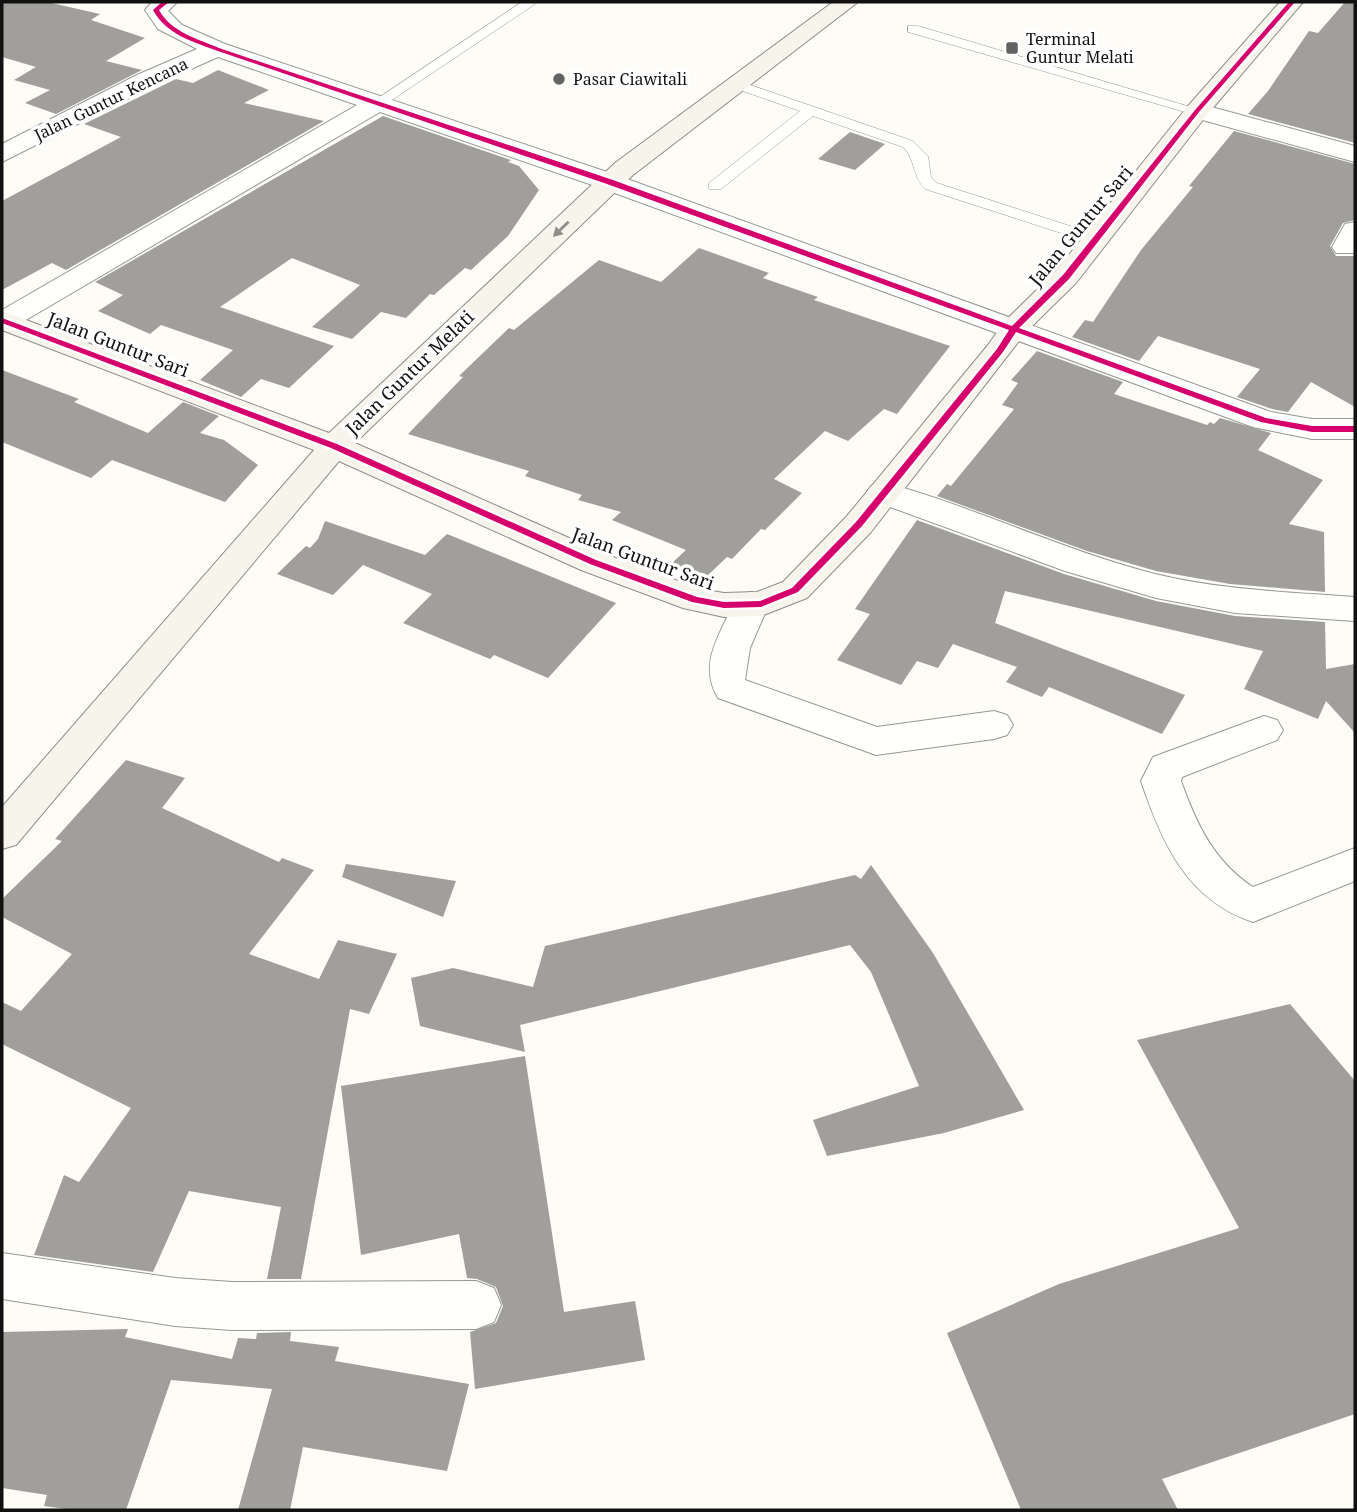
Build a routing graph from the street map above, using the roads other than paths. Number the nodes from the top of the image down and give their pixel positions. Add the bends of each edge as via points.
1 (166, 2) edge
2 (531, 2) edge
3 (847, 2) edge
4 (1292, 2) edge
5 (914, 29) dead end
6 (217, 49) junction
7 (736, 84) junction
8 (378, 103) junction
9 (811, 110) junction
10 (1197, 111) junction
11 (1355, 153) edge
12 (2, 154) edge
13 (610, 182) junction
14 (715, 186) dead end
15 (1095, 239) junction
16 (3, 320) edge
17 (1014, 327) junction
18 (1355, 429) edge
19 (334, 446) junction
20 (883, 494) junction
21 (751, 604) junction
22 (1355, 609) edge
23 (994, 725) dead end
24 (1264, 730) dead end
25 (2, 834) edge
26 (1355, 864) edge
27 (2, 1276) edge
28 (476, 1305) dead end

1 - 6 street, Jalan Guntur Kencana via 156,10 159,19
2 - 8 lane
3 - 7 street, Jalan Guntur Melati
4 - 10 street, Jalan Guntur Sari
5 - 10 lane
6 - 8 street
6 - 12 street, Jalan Guntur Kencana
7 - 9 lane
7 - 13 street, Jalan Guntur Melati
8 - 13 street
8 - 16 street
9 - 14 lane
9 - 15 lane via 908,144 920,156 923,178 932,186
10 - 11 street
10 - 15 street, Jalan Guntur Sari
13 - 17 street
13 -> 19 street, Jalan Guntur Melati
15 - 17 street, Jalan Guntur Sari via 1066,277
16 - 19 street, Jalan Guntur Sari
17 - 18 street via 1264,420 1312,429
17 - 20 street, Jalan Guntur Sari via 984,371
19 - 21 street, Jalan Guntur Sari via 593,562 695,600
19 - 25 street, Jalan Guntur Melati
20 - 21 street, Jalan Guntur Sari via 795,590
20 - 22 street via 1100,570 1168,588 1210,597
21 - 23 street via 724,670 731,689 876,741
24 - 26 street via 1167,767 1161,781 1177,825 1195,855 1233,897 1253,905
27 - 28 street via 232,1306

